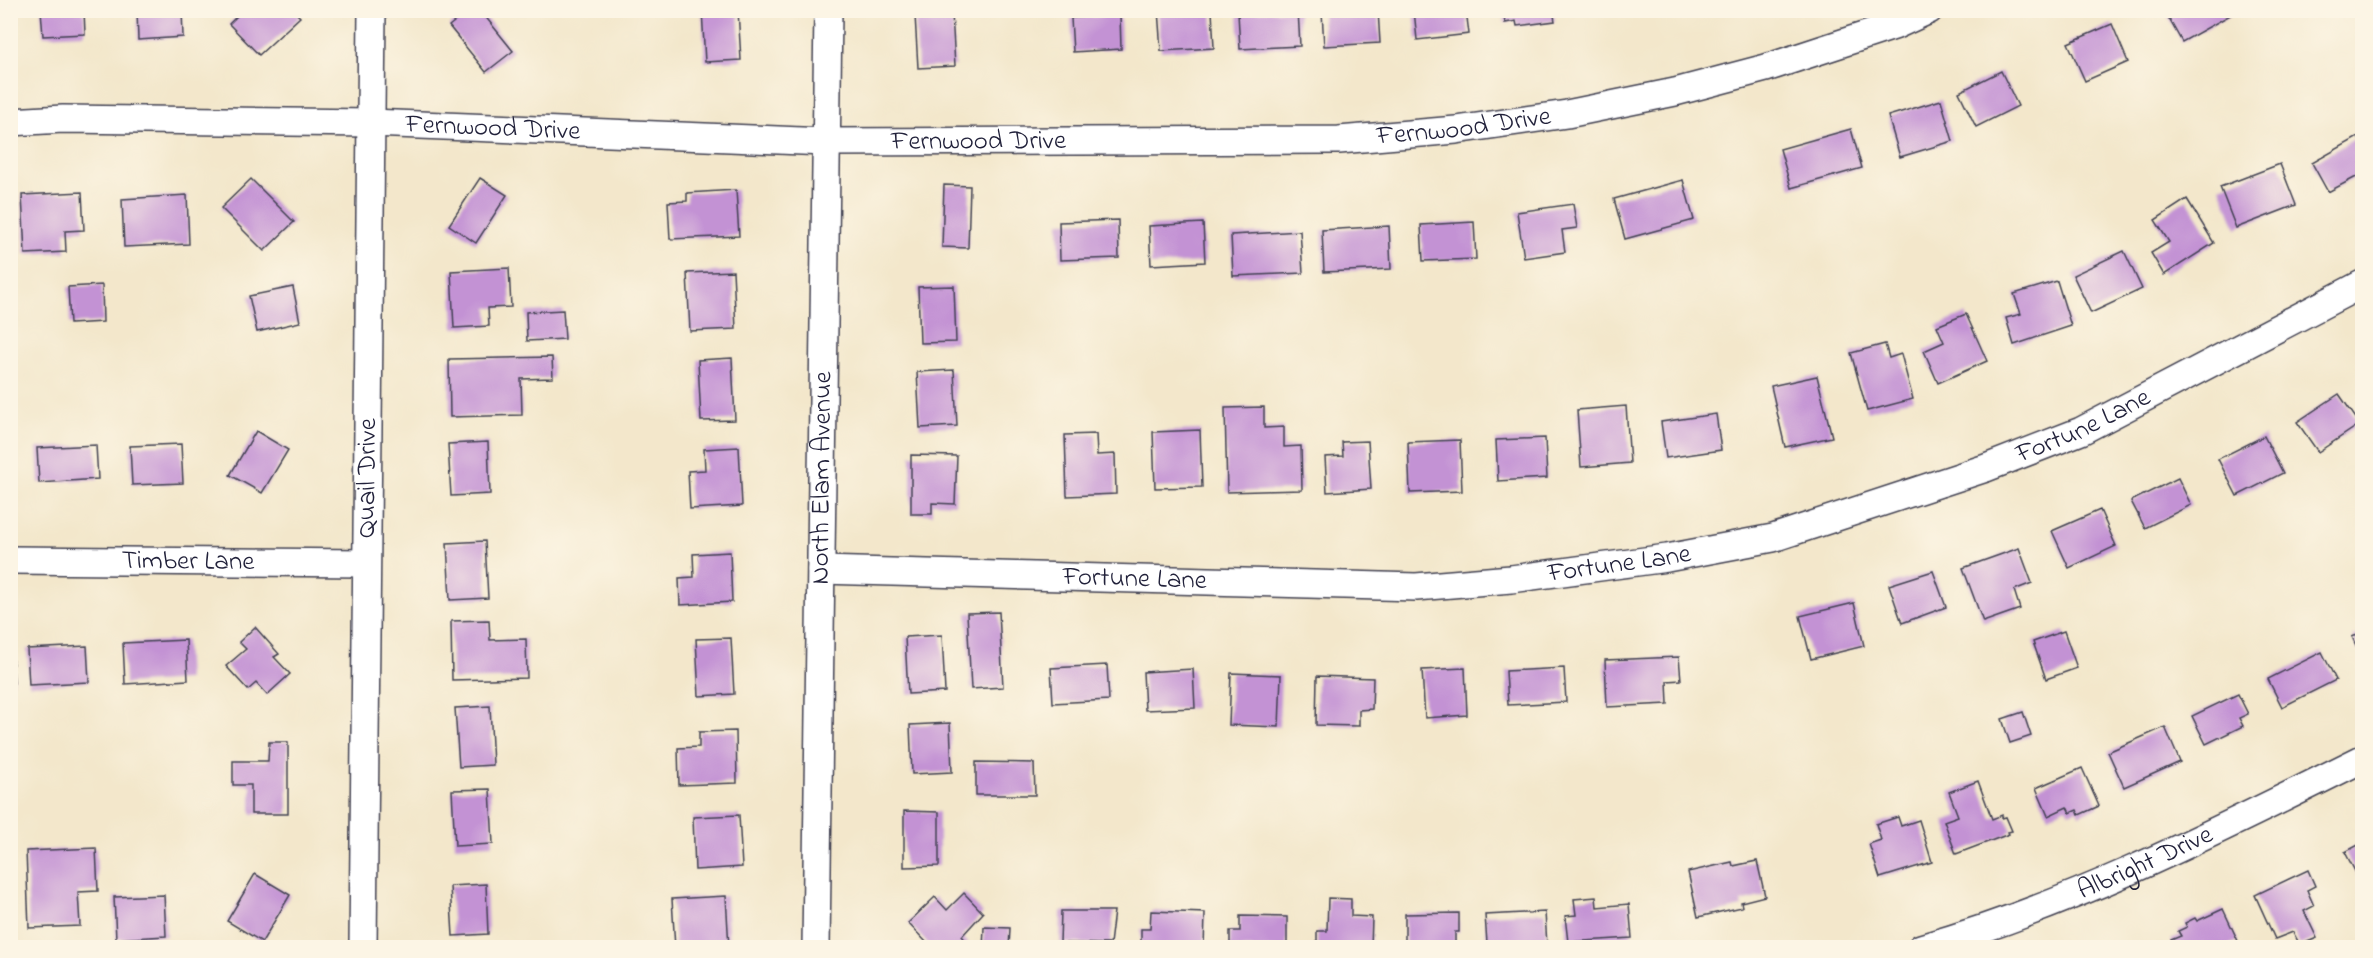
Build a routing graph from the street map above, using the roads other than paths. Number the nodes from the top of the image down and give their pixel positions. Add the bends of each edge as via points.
1 (372, 10) edge
2 (828, 10) edge
3 (1929, 10) edge
4 (10, 122) edge
5 (371, 123) junction
6 (825, 142) junction
7 (2362, 284) edge
8 (10, 560) edge
9 (366, 563) junction
10 (821, 570) junction
11 (2362, 759) edge
12 (363, 948) edge
13 (816, 948) edge
14 (1921, 948) edge

1 - 5 street, Quail Drive
2 - 6 street, North Elam Avenue
3 - 6 street, Fernwood Drive via 1894,26 1766,68 1675,92 1567,114 1456,130 1339,140
4 - 5 street, Fernwood Drive via 63,119
5 - 6 street, Fernwood Drive
5 - 9 street, Quail Drive
6 - 10 street, North Elam Avenue
7 - 10 street, Fortune Lane via 2081,431 1986,468 1773,538 1678,556 1511,579 1416,587
8 - 9 street, Timber Lane
9 - 12 street, Quail Drive
10 - 13 street, North Elam Avenue
11 - 14 street, Albright Drive via 2090,888

